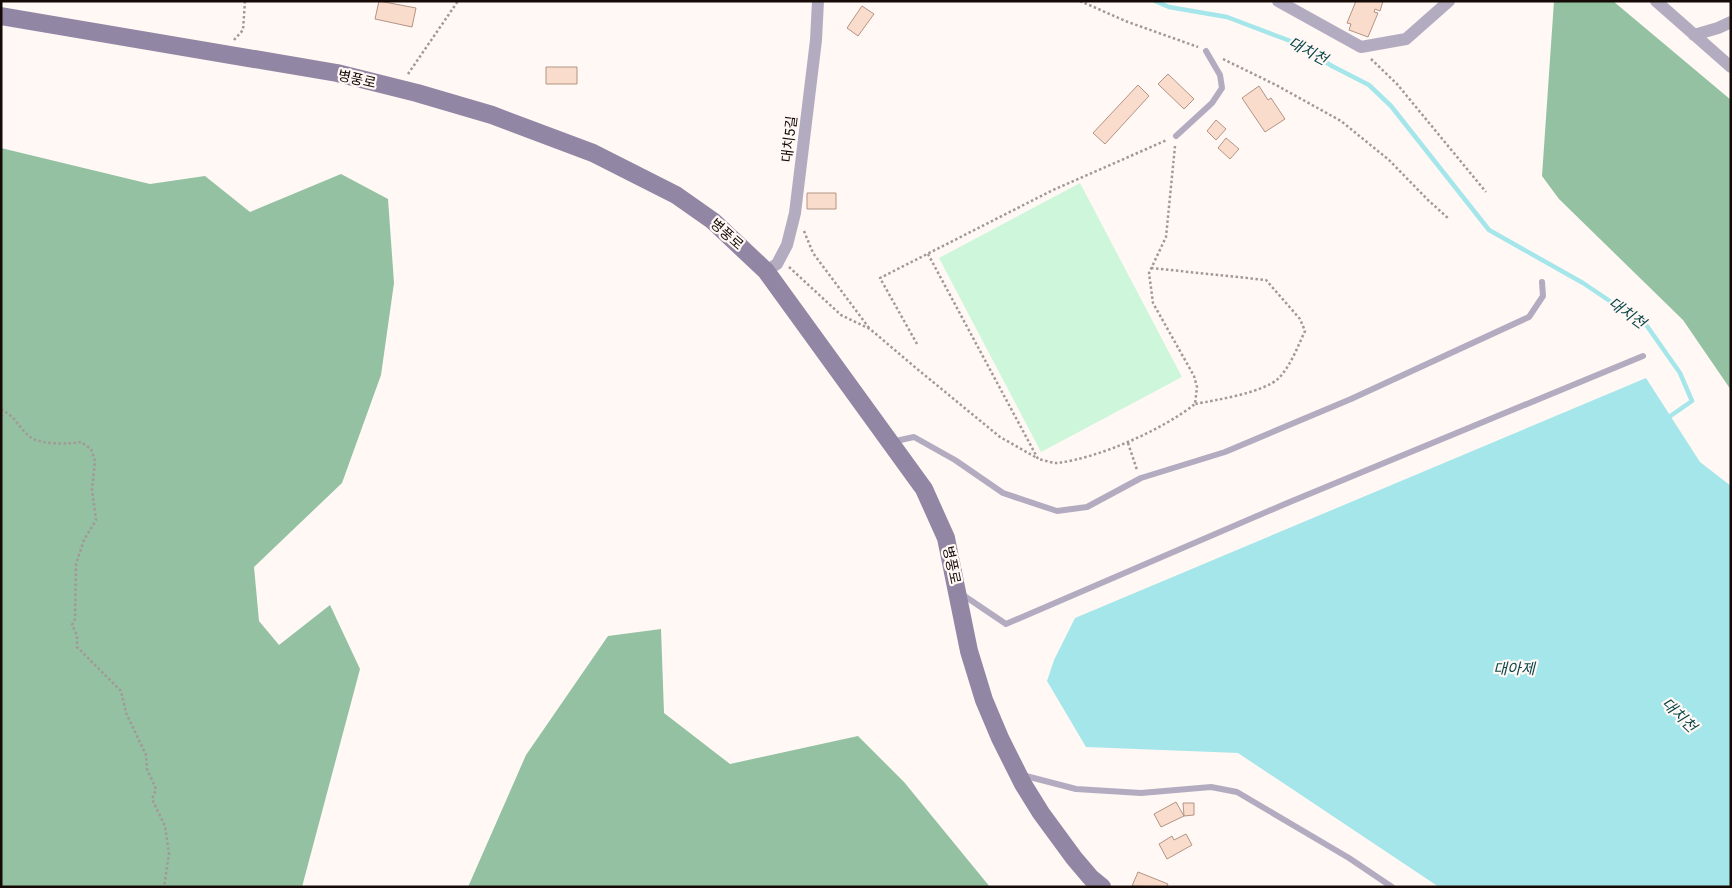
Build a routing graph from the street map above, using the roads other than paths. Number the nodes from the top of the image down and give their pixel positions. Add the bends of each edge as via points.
1 (818, 1) edge
2 (1278, 1) edge
3 (1449, 1) edge
4 (1656, 1) edge
5 (1, 16) edge
6 (1731, 22) edge
7 (1694, 35) junction
8 (1206, 51) road end
9 (1731, 68) edge
10 (1176, 136) road end
11 (766, 271) junction
12 (1542, 282) dead end
13 (1643, 356) dead end
14 (890, 442) junction
15 (957, 591) junction
16 (1018, 774) junction
17 (1102, 887) edge
18 (1392, 887) edge

1 - 11 street, 대치5길 via 816,40 788,246 777,264
2 - 3 street via 1362,47 1406,39
4 - 7 street
5 - 11 main road, 병풍로 via 337,73 492,115 593,153 676,195 713,221
6 - 7 street
7 - 9 street
8 - 10 lane via 1220,75 1222,88 1212,103
11 - 14 main road, 병풍로
12 - 14 lane via 1543,296 1529,317 1351,399 1225,452 1141,478 1087,507 1057,511 1003,494 955,460 914,437
13 - 15 lane via 1006,624
14 - 15 main road, 병풍로 via 924,489 938,518 946,538
15 - 16 main road, 병풍로 via 969,651 984,700
16 - 17 main road, 병풍로 via 1074,858
16 - 18 lane via 1076,789 1141,792 1211,787 1237,792

